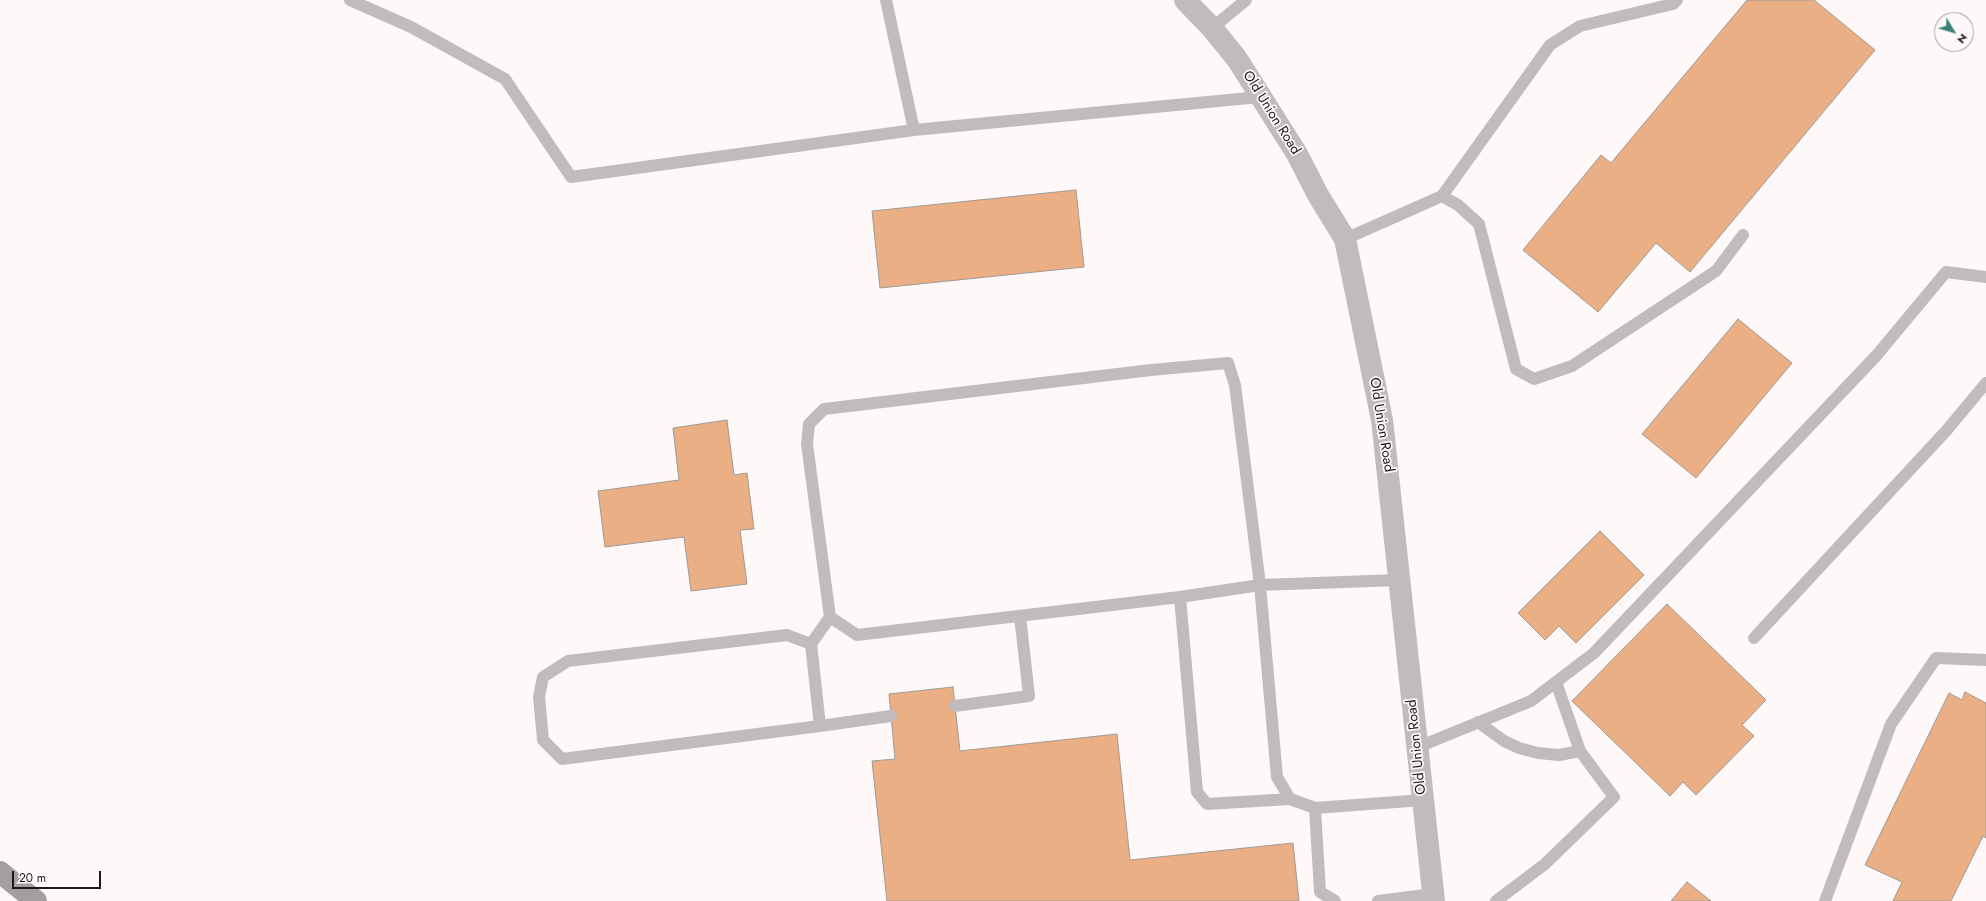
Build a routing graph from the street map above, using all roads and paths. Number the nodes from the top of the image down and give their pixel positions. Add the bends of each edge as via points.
1 (350, 0) edge
2 (886, 0) edge
3 (1185, 0) edge
4 (1246, 0) edge
5 (1677, 0) edge
6 (1212, 28) junction
7 (1260, 97) junction
8 (914, 130) junction
9 (1442, 196) junction
10 (1743, 235) dead end
11 (1345, 239) junction
12 (1986, 277) edge
13 (1986, 383) edge
14 (1399, 580) junction
15 (1260, 585) junction
16 (1180, 597) junction
17 (1020, 616) junction
18 (830, 617) junction
19 (1754, 638) dead end
20 (811, 644) junction
21 (1986, 660) edge
22 (1556, 682) junction
23 (955, 706) dead end
24 (891, 716) dead end
25 (1478, 722) junction
26 (820, 726) junction
27 (1418, 747) junction
28 (1580, 751) junction
29 (1290, 799) junction
30 (1423, 800) junction
31 (1315, 808) junction
32 (0, 872) edge
33 (1434, 898) edge
34 (36, 901) edge
35 (1335, 901) edge
36 (1378, 901) edge
37 (1496, 901) edge
38 (1825, 901) edge

1 - 8 lane via 410,27 505,79 571,177
2 - 8 lane
3 - 6 street, Old Union Road
4 - 6 lane
5 - 9 lane via 1673,4 1580,26 1550,45
6 - 7 street, Old Union Road via 1237,59
7 - 8 lane
7 - 11 street, Old Union Road via 1297,154
9 - 10 lane via 1458,205 1479,224 1516,369 1534,379 1572,366 1716,271
9 - 11 lane
11 - 14 street, Old Union Road via 1382,420
12 - 22 lane via 1946,272 1876,356 1594,653
13 - 19 lane via 1946,431
14 - 15 lane
14 - 27 street, Old Union Road
15 - 16 lane
15 - 18 lane via 1235,385 1228,363 1196,365 824,410 809,424 807,444
15 - 29 lane via 1278,777
16 - 17 lane
16 - 29 lane via 1197,792 1207,804
17 - 18 lane via 857,636
17 - 23 lane via 1029,696
18 - 20 lane
20 - 26 lane
20 - 26 lane via 787,635 568,661 543,677 539,697 543,740 562,759
21 - 38 lane via 1936,658 1891,724
22 - 25 lane via 1531,701
22 - 28 lane
24 - 26 lane
25 - 27 lane
25 - 28 lane via 1504,741 1519,748 1559,755
27 - 30 street, Old Union Road
28 - 37 lane via 1614,797 1546,864
29 - 31 lane
30 - 31 lane
30 - 33 street, Old Union Road
31 - 35 lane via 1320,892
32 - 34 main road
33 - 36 lane

